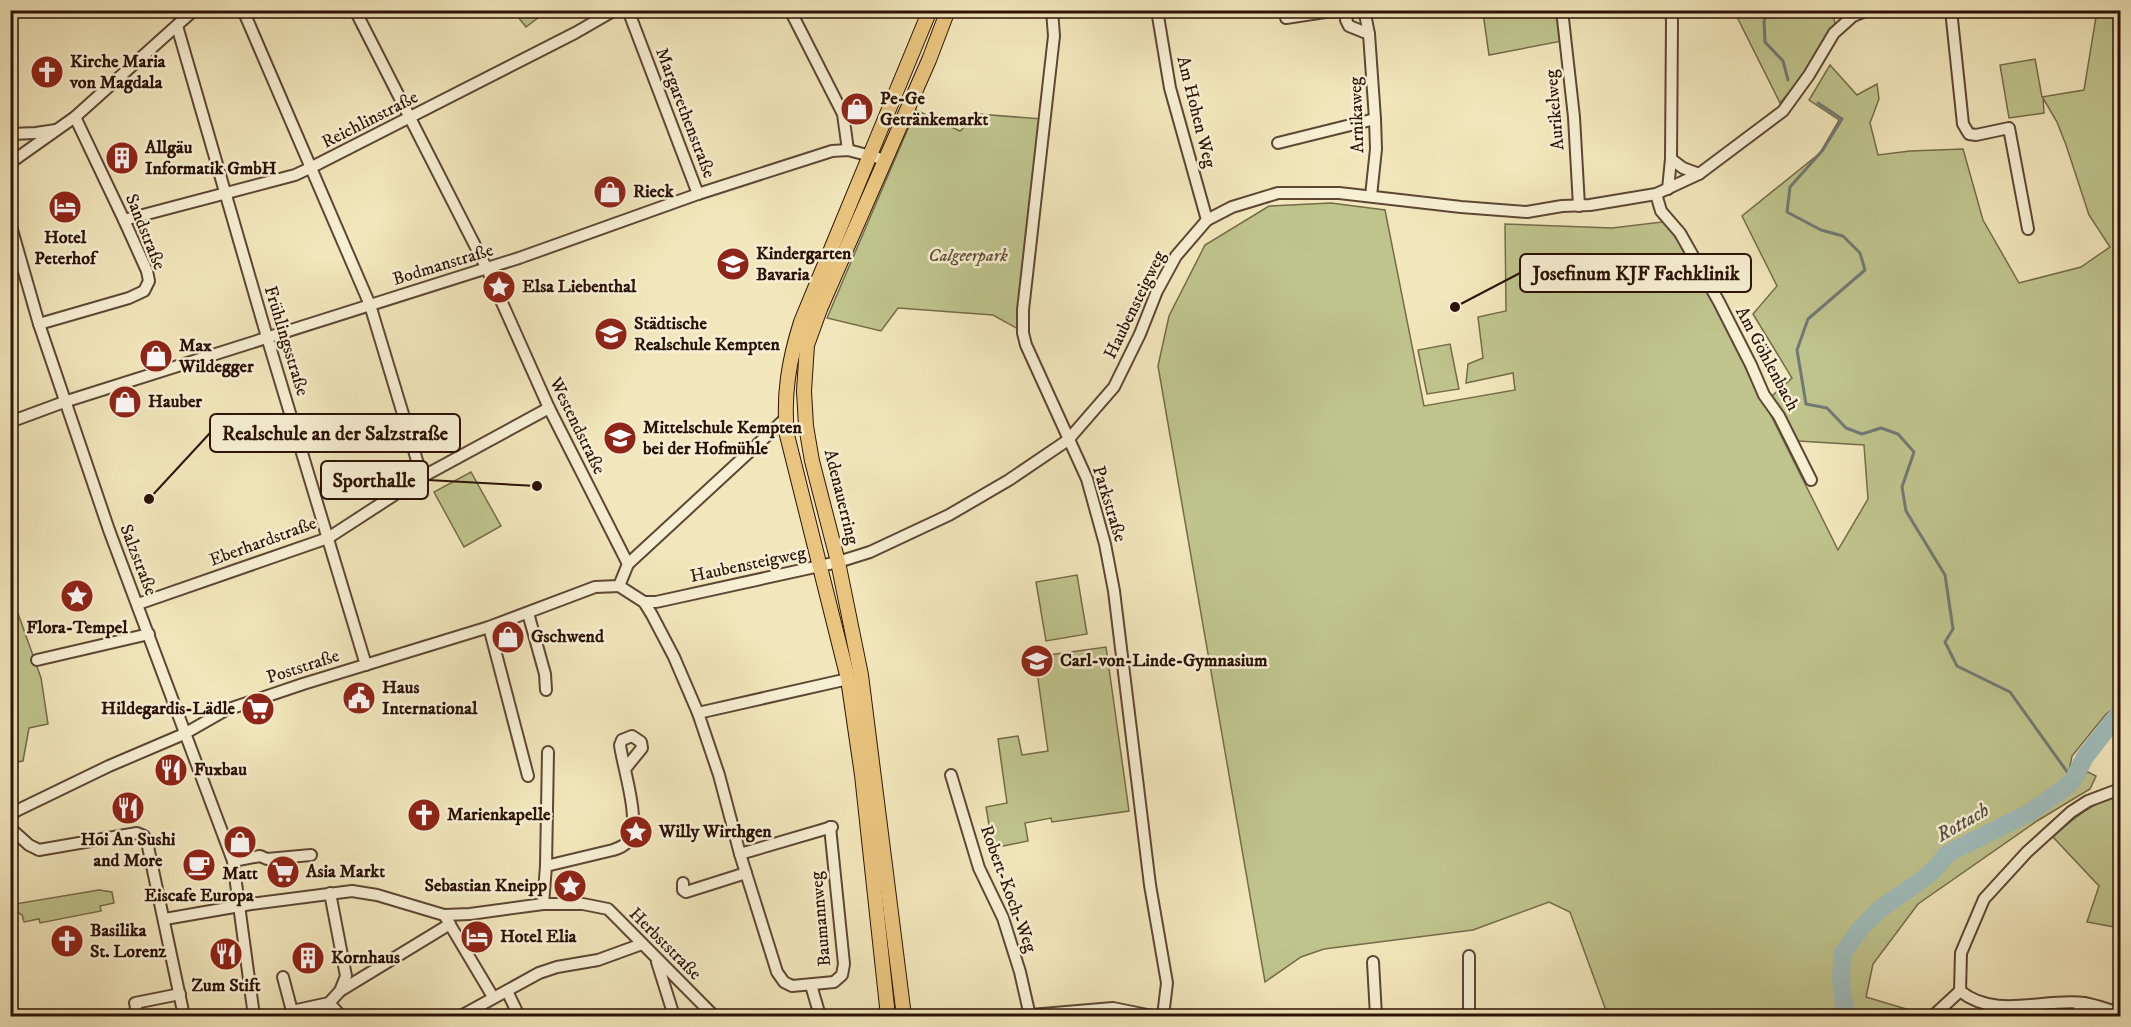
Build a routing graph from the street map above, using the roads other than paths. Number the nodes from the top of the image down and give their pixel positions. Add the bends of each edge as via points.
1 (194, 10) edge
2 (243, 10) edge
3 (355, 10) edge
4 (615, 10) edge
5 (628, 10) edge
6 (790, 10) edge
7 (948, 10) edge
8 (1052, 10) edge
9 (1157, 10) edge
10 (1360, 10) edge
11 (1562, 10) edge
12 (1671, 10) edge
13 (1868, 10) edge
14 (1951, 10) edge
15 (929, 11) edge
16 (1349, 11) edge
17 (1286, 18) dead end
18 (177, 26) junction
19 (1369, 34) junction
20 (75, 117) junction
21 (410, 118) junction
22 (1375, 119) junction
23 (59, 129) junction
24 (10, 134) edge
25 (1278, 143) dead end
26 (848, 150) junction
27 (871, 155) junction
28 (1671, 159) junction
29 (885, 160) junction
30 (10, 163) edge
31 (310, 168) junction
32 (1699, 174) junction
33 (1668, 189) junction
34 (226, 194) junction
35 (698, 194) junction
36 (1656, 195) junction
37 (1371, 196) junction
38 (1579, 206) junction
39 (124, 220) junction
40 (1207, 220) junction
41 (10, 223) edge
42 (2028, 230) dead end
43 (487, 269) junction
44 (370, 305) junction
45 (39, 324) junction
46 (267, 337) junction
47 (64, 402) junction
48 (549, 408) junction
49 (785, 418) junction
50 (10, 422) edge
51 (1068, 440) junction
52 (422, 477) junction
53 (1811, 480) dead end
54 (328, 538) junction
55 (838, 562) junction
56 (628, 564) junction
57 (820, 566) junction
58 (619, 585) junction
59 (644, 602) junction
60 (138, 604) junction
61 (528, 613) junction
62 (489, 627) junction
63 (149, 634) junction
64 (37, 660) dead end
65 (366, 665) junction
66 (848, 679) junction
67 (546, 690) dead end
68 (698, 713) junction
69 (184, 734) junction
70 (548, 753) dead end
71 (625, 769) dead end
72 (951, 775) dead end
73 (528, 776) dead end
74 (2121, 789) edge
75 (10, 816) edge
76 (10, 828) edge
77 (311, 855) dead end
78 (740, 855) junction
79 (233, 861) junction
80 (546, 866) junction
81 (746, 873) junction
82 (683, 883) dead end
83 (330, 893) junction
84 (543, 903) junction
85 (240, 906) junction
86 (165, 919) junction
87 (447, 919) junction
88 (642, 944) junction
89 (1469, 956) dead end
90 (656, 959) junction
91 (1372, 962) dead end
92 (283, 977) dead end
93 (811, 985) junction
94 (340, 991) junction
95 (507, 991) junction
96 (1960, 991) junction
97 (180, 994) junction
98 (493, 997) junction
99 (329, 1003) junction
100 (2084, 1003) junction
101 (296, 1013) edge
102 (2121, 1013) edge
103 (1066, 1014) edge
104 (1025, 1016) edge
105 (138, 1017) edge
106 (184, 1017) edge
107 (254, 1017) edge
108 (341, 1017) edge
109 (461, 1017) edge
110 (519, 1017) edge
111 (674, 1017) edge
112 (714, 1017) edge
113 (820, 1017) edge
114 (888, 1017) edge
115 (904, 1017) edge
116 (1152, 1017) edge
117 (1162, 1017) edge
118 (1376, 1017) edge
119 (1469, 1017) edge
120 (1933, 1017) edge
121 (2074, 1017) edge

1 - 18 street
2 - 31 street
3 - 21 street, Westendstraße
4 - 21 street, Reichlinstraße
5 - 35 street, Margarethenstraße
6 - 26 street via 843,114
7 - 29 main road, Adenauerring
8 - 51 street, Parkstraße via 1054,36 1023,333
9 - 40 street, Am Hohen Weg via 1170,88
10 - 19 street, Arnikaweg via 1365,14
11 - 38 street, Aurikelweg
12 - 28 street
13 - 32 street, Haubensteigweg via 1853,16 1834,33 1782,111
14 - 42 street via 1963,124 1970,134 1976,135 2009,128
15 - 27 main road, Adenauerring
16 - 17 street
16 - 19 street via 1349,26
18 - 20 street
18 - 34 street, Frühlingsstraße
19 - 22 street, Arnikaweg
20 - 23 street
20 - 39 street, Sandstraße
21 - 31 street, Reichlinstraße
21 - 43 street, Westendstraße
22 - 25 street
22 - 37 street, Arnikaweg
23 - 24 street
23 - 30 street
26 - 27 street, Bodmanstraße
26 - 35 street, Bodmanstraße via 832,151
27 - 29 street, Bodmanstraße
27 - 49 main road, Adenauerring via 796,338 787,379
28 - 32 street
28 - 33 street
29 - 55 main road, Adenauerring via 807,345 806,426
31 - 34 street, Reichlinstraße
31 - 44 street
32 - 33 street, Haubensteigweg
33 - 36 street, Haubensteigweg
34 - 39 street, Reichlinstraße
34 - 46 street, Frühlingsstraße
35 - 43 street, Bodmanstraße
36 - 38 street, Haubensteigweg
36 - 53 street, Am Göhlenbach via 1661,211 1680,232 1719,302
37 - 38 street, Haubensteigweg via 1527,212
37 - 40 street, Haubensteigweg via 1278,193 1232,207
39 - 45 street, Sandstraße via 147,271 149,281 144,291
40 - 51 street, Haubensteigweg via 1176,256 1114,387
41 - 45 street, Salzstraße
43 - 44 street, Bodmanstraße
43 - 48 street, Westendstraße
44 - 46 street, Bodmanstraße
44 - 52 street
45 - 47 street, Salzstraße
46 - 47 street, Bodmanstraße
46 - 54 street, Frühlingsstraße
47 - 50 street, Bodmanstraße
47 - 60 street, Salzstraße
48 - 52 street, Eberhardstraße
48 - 56 street, Westendstraße
49 - 56 street
49 - 57 main road, Adenauerring
51 - 55 street, Haubensteigweg via 949,515 870,552
51 - 117 street, Parkstraße via 1087,479 1114,591 1150,885 1167,983
52 - 54 street, Eberhardstraße
54 - 60 street, Eberhardstraße
54 - 65 street, Frühlingsstraße
55 - 57 street, Haubensteigweg
55 - 115 main road, Adenauerring via 861,675
56 - 58 street
57 - 59 street, Haubensteigweg
57 - 66 main road, Adenauerring
58 - 59 street
58 - 61 street, Poststraße via 595,588
59 - 68 street via 675,657
60 - 63 street, Salzstraße
61 - 62 street, Poststraße
61 - 67 street
62 - 65 street, Poststraße
62 - 73 street
63 - 64 street
63 - 69 street, Salzstraße
65 - 69 street, Poststraße via 226,710
66 - 68 street
66 - 114 main road, Adenauerring
68 - 78 street
69 - 75 street, Poststraße via 109,766
69 - 79 street, Salzstraße
70 - 80 street
71 - 80 street via 633,819 630,839 613,850
72 - 104 street, Robert-Koch-Weg via 979,868 1020,972
74 - 96 street via 2088,801 2065,817 1984,899 1961,953
76 - 86 street via 39,850 141,833 147,842
77 - 79 street
78 - 81 street
78 - 93 street, Baumannweg via 831,827 844,964 842,975 834,982
79 - 85 street, Salzstraße
80 - 84 street
81 - 82 street via 686,892
81 - 93 street via 777,972 792,986
83 - 85 street
83 - 87 street via 362,891
83 - 94 street via 346,976
84 - 87 street, Herbststraße
84 - 88 street, Herbststraße via 608,909
85 - 86 street
85 - 107 street, Salzstraße
86 - 97 street
87 - 94 street, Herbststraße
87 - 98 street
88 - 90 street, Herbststraße
88 - 95 street via 598,960 548,970
89 - 119 street
90 - 111 street
90 - 112 street, Herbststraße
91 - 118 street
92 - 101 street via 292,1011
93 - 113 street
94 - 99 street, Herbststraße
95 - 98 street
95 - 110 street
96 - 100 street via 1984,1004 2005,1007
96 - 120 street
97 - 105 street via 135,1003
97 - 106 street
98 - 109 street
99 - 101 street
99 - 108 street
100 - 102 street
100 - 121 street
103 - 104 street
103 - 116 street via 1113,1008

